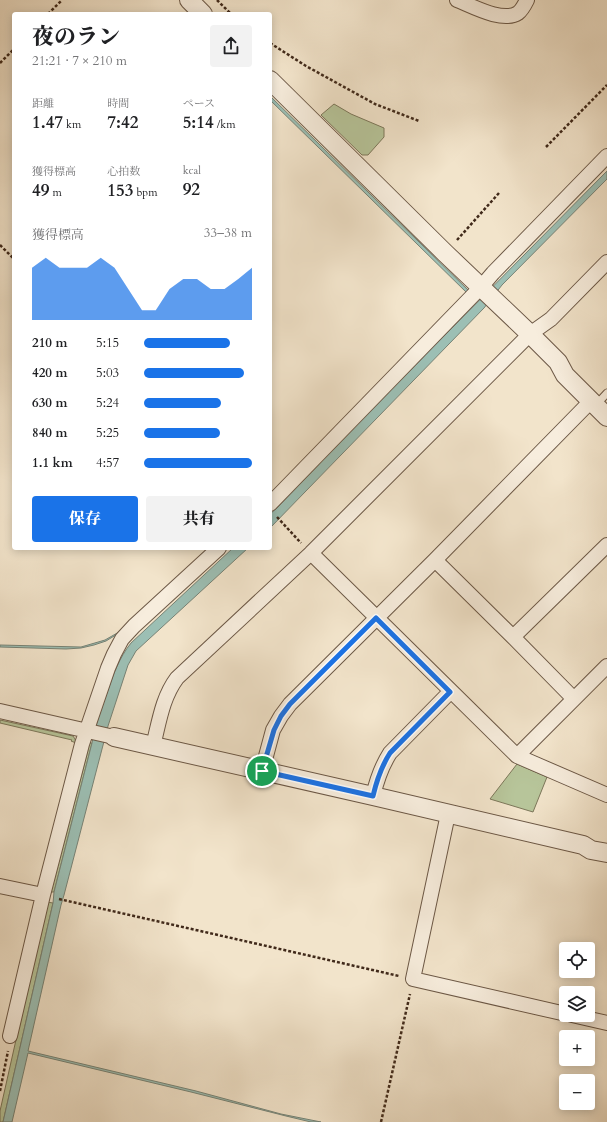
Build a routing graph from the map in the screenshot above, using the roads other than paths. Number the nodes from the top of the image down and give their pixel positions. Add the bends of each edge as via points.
1 (457, 0) edge
2 (528, 0) edge
3 (272, 82) edge
4 (607, 156) edge
5 (607, 262) edge
6 (481, 287) junction
7 (530, 334) junction
8 (600, 404) edge
9 (273, 510) edge
10 (607, 546) edge
11 (217, 550) edge
12 (311, 553) junction
13 (435, 560) junction
14 (376, 618) junction
15 (513, 637) junction
16 (607, 666) edge
17 (450, 692) junction
18 (574, 699) junction
19 (0, 711) edge
20 (87, 731) junction
21 (114, 737) joint
22 (153, 746) junction
23 (517, 756) junction
24 (262, 771) junction
25 (607, 795) edge
26 (373, 796) junction
27 (448, 814) junction
28 (607, 853) edge
29 (0, 886) edge
30 (42, 895) junction
31 (559, 1012) edge
32 (595, 1020) edge
33 (607, 1023) edge
34 (8, 1036) road end

1 - 2 street via 502,16 511,16
3 - 6 street
4 - 6 street
5 - 7 street via 551,319
6 - 7 street
6 - 9 street
7 - 8 street via 558,362 565,375
7 - 12 street
8 - 13 street
10 - 15 street
11 - 20 street via 122,639 108,668
12 - 14 street
12 - 22 street via 177,678 164,700
13 - 14 street
13 - 15 street
14 - 17 street
14 - 24 street via 281,716 274,730
15 - 18 street
16 - 18 street
17 - 23 street
17 - 26 street via 390,753 377,779
18 - 23 street
19 - 20 street
20 - 21 street
20 - 30 street
21 - 22 street
22 - 24 street
23 - 25 street
24 - 26 street
26 - 27 street
27 - 28 street
27 - 31 street via 413,979
29 - 30 street
30 - 34 street
32 - 33 street

